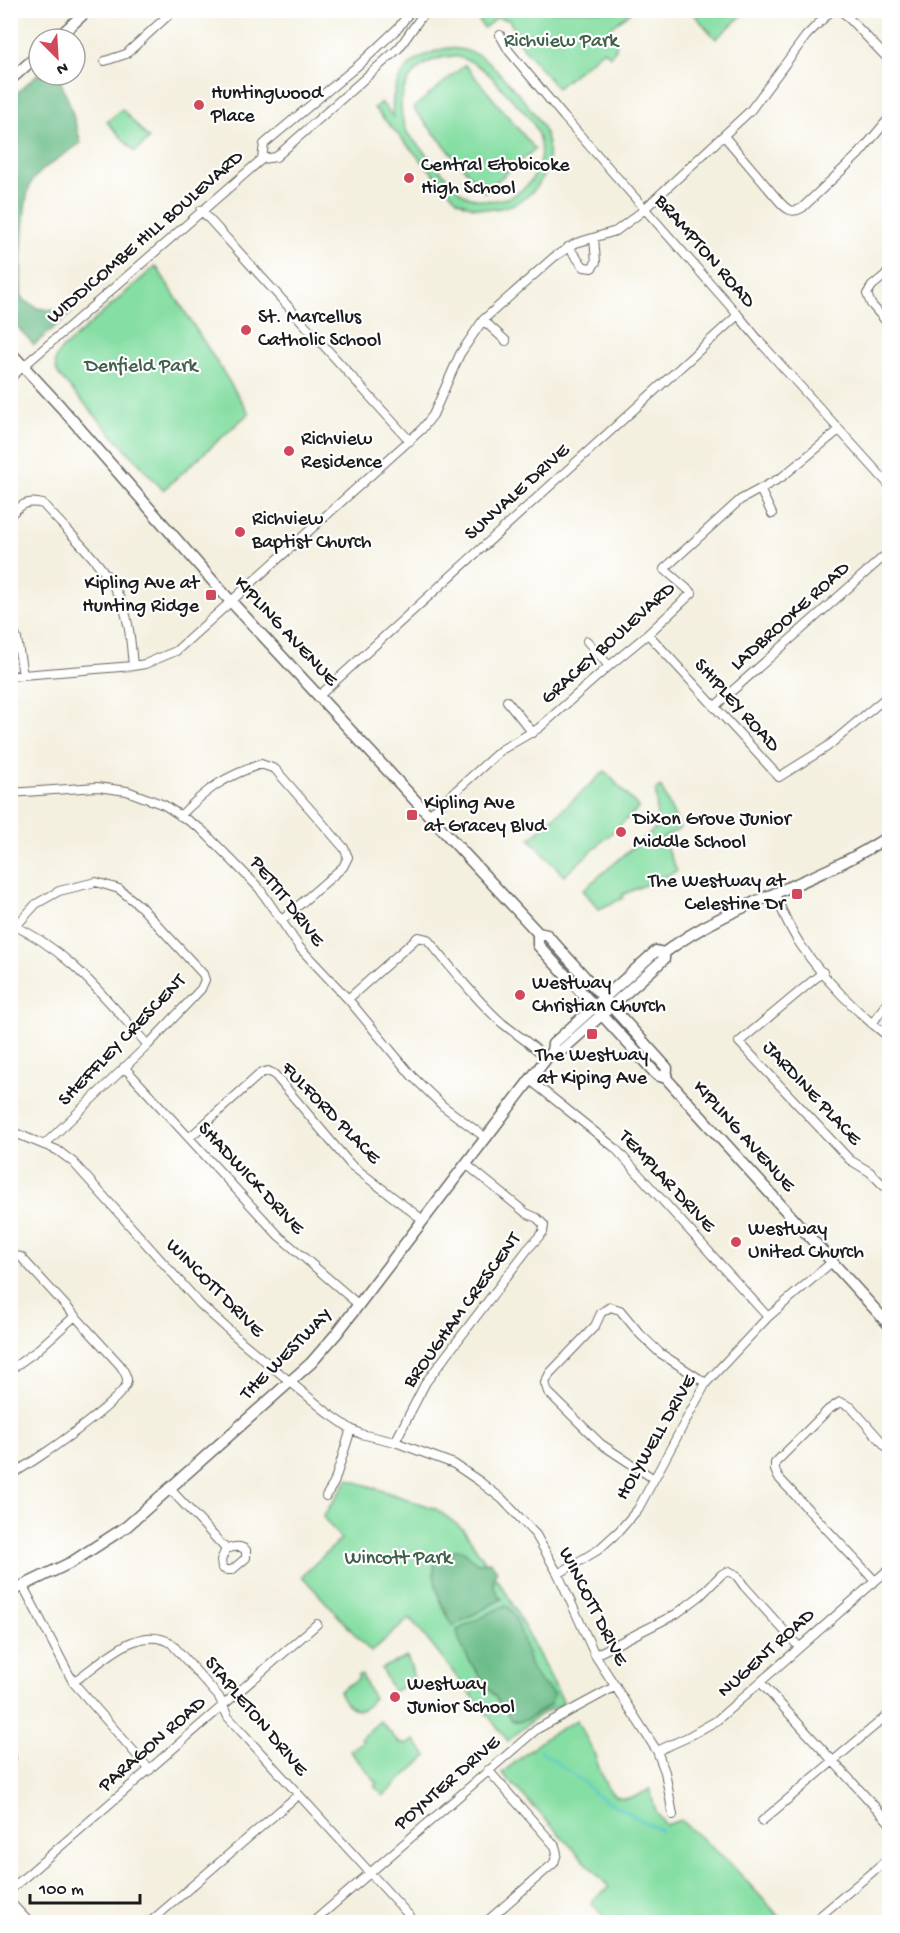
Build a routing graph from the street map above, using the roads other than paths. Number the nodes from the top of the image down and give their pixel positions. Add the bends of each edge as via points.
1 (88, 10) edge
2 (174, 10) edge
3 (411, 10) edge
4 (426, 10) edge
5 (832, 10) edge
6 (841, 10) edge
7 (69, 27) edge
8 (399, 27) junction
9 (409, 35) junction
10 (500, 35) dead end
11 (105, 61) dead end
12 (890, 61) edge
13 (27, 65) edge
14 (10, 80) edge
15 (890, 117) edge
16 (724, 136) junction
17 (262, 159) junction
18 (645, 209) junction
19 (201, 210) junction
20 (594, 238) junction
21 (568, 248) junction
22 (890, 271) edge
23 (738, 315) junction
24 (483, 320) junction
25 (890, 326) edge
26 (506, 341) dead end
27 (10, 352) edge
28 (24, 367) junction
29 (10, 378) edge
30 (839, 430) junction
31 (410, 441) junction
32 (890, 486) edge
33 (760, 489) junction
34 (772, 514) dead end
35 (10, 515) edge
36 (890, 551) edge
37 (232, 602) junction
38 (10, 625) edge
39 (648, 634) junction
40 (586, 641) dead end
41 (133, 666) junction
42 (609, 666) junction
43 (23, 675) junction
44 (10, 676) edge
45 (890, 694) edge
46 (320, 695) junction
47 (507, 701) dead end
48 (714, 707) junction
49 (533, 733) junction
50 (10, 794) edge
51 (429, 815) junction
52 (180, 816) junction
53 (890, 835) edge
54 (775, 894) junction
55 (282, 920) junction
56 (13, 925) edge
57 (538, 933) junction
58 (664, 953) junction
59 (823, 972) junction
60 (603, 997) junction
61 (890, 998) edge
62 (348, 999) junction
63 (594, 1006) junction
64 (612, 1007) junction
65 (602, 1015) junction
66 (872, 1024) junction
67 (890, 1038) edge
68 (148, 1045) junction
69 (549, 1055) junction
70 (124, 1067) junction
71 (666, 1078) junction
72 (530, 1080) junction
73 (10, 1131) edge
74 (189, 1138) junction
75 (486, 1138) junction
76 (44, 1145) junction
77 (466, 1164) junction
78 (890, 1186) edge
79 (423, 1220) junction
80 (10, 1255) edge
81 (832, 1262) junction
82 (359, 1305) junction
83 (75, 1316) junction
84 (768, 1317) junction
85 (890, 1326) edge
86 (10, 1370) edge
87 (291, 1382) junction
88 (706, 1383) junction
89 (351, 1430) junction
90 (395, 1442) junction
91 (890, 1451) edge
92 (10, 1475) edge
93 (654, 1479) junction
94 (170, 1489) junction
95 (326, 1496) dead end
96 (226, 1550) dead end
97 (890, 1568) edge
98 (558, 1574) junction
99 (874, 1581) junction
100 (23, 1586) junction
101 (10, 1592) edge
102 (317, 1624) dead end
103 (799, 1647) junction
104 (596, 1655) junction
105 (73, 1682) junction
106 (761, 1683) junction
107 (615, 1686) junction
108 (223, 1706) junction
109 (890, 1713) edge
110 (657, 1751) junction
111 (832, 1762) junction
112 (150, 1770) junction
113 (488, 1770) junction
114 (298, 1795) junction
115 (673, 1815) dead end
116 (762, 1821) dead end
117 (890, 1823) edge
118 (890, 1857) edge
119 (370, 1873) junction
120 (10, 1890) edge
121 (10, 1902) edge
122 (29, 1923) edge
123 (150, 1923) edge
124 (313, 1923) edge
125 (415, 1923) edge
126 (486, 1923) edge
127 (813, 1923) edge

1 - 7 main road
2 - 11 street via 126,54
3 - 8 street, WIDDICOMBE HILL BOULEVARD
4 - 9 street, WIDDICOMBE HILL BOULEVARD
5 - 16 street via 806,36 750,111
6 - 12 street
8 - 9 street
8 - 17 street, WIDDICOMBE HILL BOULEVARD via 264,144
9 - 17 street, WIDDICOMBE HILL BOULEVARD via 276,157
10 - 18 street, BRAMPTON ROAD via 508,51
13 - 14 main road
15 - 16 street via 859,154 796,211 786,209
16 - 18 street
17 - 19 street, WIDDICOMBE HILL BOULEVARD
18 - 20 street via 616,231
18 - 23 street, BRAMPTON ROAD
19 - 28 street, WIDDICOMBE HILL BOULEVARD
19 - 31 street
20 - 21 street
20 - 21 street via 596,261 592,268 584,267
21 - 24 street
22 - 25 street via 867,294
23 - 30 street, BRAMPTON ROAD
23 - 46 street, SUNVALE DRIVE
24 - 26 street
24 - 31 street via 460,354 433,414
27 - 28 main road, KIPLING AVENUE
28 - 29 street, WIDDICOMBE HILL BOULEVARD
28 - 37 main road, KIPLING AVENUE
30 - 32 street, BRAMPTON ROAD
30 - 33 street, GRACEY BOULEVARD via 782,477
31 - 37 street
33 - 34 street
33 - 39 street, GRACEY BOULEVARD via 740,500 664,569 692,593
35 - 41 street via 23,503 43,504 96,563 115,588 123,608
36 - 48 street, LADBROOKE ROAD
37 - 41 street via 176,651
37 - 46 main road, KIPLING AVENUE
38 - 43 street via 17,639
39 - 42 street, GRACEY BOULEVARD
39 - 48 street, SHIPLEY ROAD
40 - 42 street
41 - 43 street
42 - 49 street, GRACEY BOULEVARD
43 - 44 street
45 - 48 street, SHIPLEY ROAD via 827,747 779,777
46 - 51 main road, KIPLING AVENUE
47 - 49 street
49 - 51 street, GRACEY BOULEVARD via 501,750
50 - 52 street, PETTIT DRIVE via 97,787 127,791 164,805
51 - 57 main road, KIPLING AVENUE
52 - 55 street, PETTIT DRIVE via 201,829 243,871
52 - 55 street via 222,779 261,764 275,769 348,857 343,867
53 - 54 main road, THE WESTWAY via 844,862
54 - 58 main road, THE WESTWAY via 704,926
54 - 59 street via 799,942
55 - 62 street, PETTIT DRIVE via 300,948
56 - 68 street via 45,942 73,964
56 - 68 street, SHEFFLEY CRESCENT via 36,904 59,891 96,882 119,889 140,906 205,980
57 - 60 main road, KIPLING AVENUE via 547,935
57 - 63 main road, KIPLING AVENUE via 538,945
58 - 60 main road, THE WESTWAY via 656,951
58 - 64 main road, THE WESTWAY via 664,959
59 - 66 street
59 - 78 street, JARDINE PLACE via 739,1042 850,1160 884,1186
60 - 63 main road, THE WESTWAY
60 - 64 main road, KIPLING AVENUE
61 - 66 street
62 - 69 street via 418,937 427,939 501,1021
62 - 75 street, PETTIT DRIVE via 412,1076 443,1106
63 - 65 main road, KIPLING AVENUE
63 - 69 main road, THE WESTWAY via 553,1044
64 - 65 main road, THE WESTWAY
64 - 71 main road, KIPLING AVENUE via 667,1068
65 - 69 main road, THE WESTWAY via 561,1051
65 - 71 main road, KIPLING AVENUE via 657,1075
66 - 67 street
68 - 70 street, SHEFFLEY CRESCENT
69 - 72 main road, THE WESTWAY
70 - 74 street, SHADWICK DRIVE
70 - 76 street, SHEFFLEY CRESCENT
71 - 81 main road, KIPLING AVENUE
72 - 75 main road, THE WESTWAY
72 - 84 street, TEMPLAR DRIVE via 615,1149
73 - 76 street, WINCOTT DRIVE
74 - 79 street, FULFORD PLACE via 261,1073 268,1071 351,1165
74 - 82 street, SHADWICK DRIVE via 279,1236
75 - 77 main road, THE WESTWAY
76 - 87 street, WINCOTT DRIVE via 73,1162 200,1304
77 - 79 main road, THE WESTWAY
77 - 90 street, BROUGHAM CRESCENT via 537,1218 544,1226 543,1232 426,1382
79 - 82 main road, THE WESTWAY
80 - 83 street via 21,1257
81 - 84 street, HOLYWELL DRIVE
81 - 85 main road, KIPLING AVENUE
82 - 87 main road, THE WESTWAY
83 - 86 street
83 - 92 street via 120,1365 127,1383 98,1414 36,1461
84 - 88 street, HOLYWELL DRIVE
87 - 89 street, WINCOTT DRIVE
87 - 94 main road, THE WESTWAY
88 - 93 street, HOLYWELL DRIVE
88 - 93 street via 660,1353 620,1310 610,1307 601,1312 595,1326 550,1373 545,1383 548,1392 601,1444
89 - 90 street, WINCOTT DRIVE
89 - 95 street
90 - 98 street, WINCOTT DRIVE via 454,1464 479,1480 536,1535
91 - 99 street via 850,1407 840,1402 775,1463 778,1477
93 - 98 street, HOLYWELL DRIVE via 638,1509 619,1531 598,1550
94 - 96 street
94 - 100 main road, THE WESTWAY via 99,1546
97 - 99 street, NUGENT ROAD
98 - 104 street, WINCOTT DRIVE
99 - 103 street, NUGENT ROAD
100 - 101 main road, THE WESTWAY
100 - 105 street
102 - 108 street, PARAGON ROAD
103 - 104 street via 729,1571 676,1614
103 - 106 street, NUGENT ROAD
104 - 107 street, WINCOTT DRIVE
105 - 108 street, STAPLETON DRIVE via 101,1660 142,1637 153,1636 171,1643
105 - 112 street
106 - 110 street, NUGENT ROAD via 716,1721
106 - 111 street
107 - 110 street, WINCOTT DRIVE
107 - 113 street, POYNTER DRIVE via 537,1729
108 - 112 street, PARAGON ROAD
108 - 114 street, STAPLETON DRIVE via 228,1717
109 - 111 street
110 - 115 street, WINCOTT DRIVE
111 - 116 street
111 - 117 street
112 - 120 street, PARAGON ROAD
113 - 119 street, POYNTER DRIVE
113 - 126 street via 558,1853 554,1863
114 - 119 street, STAPLETON DRIVE
114 - 123 street
118 - 127 street
119 - 124 street, POYNTER DRIVE
119 - 125 street, STAPLETON DRIVE
121 - 122 street

